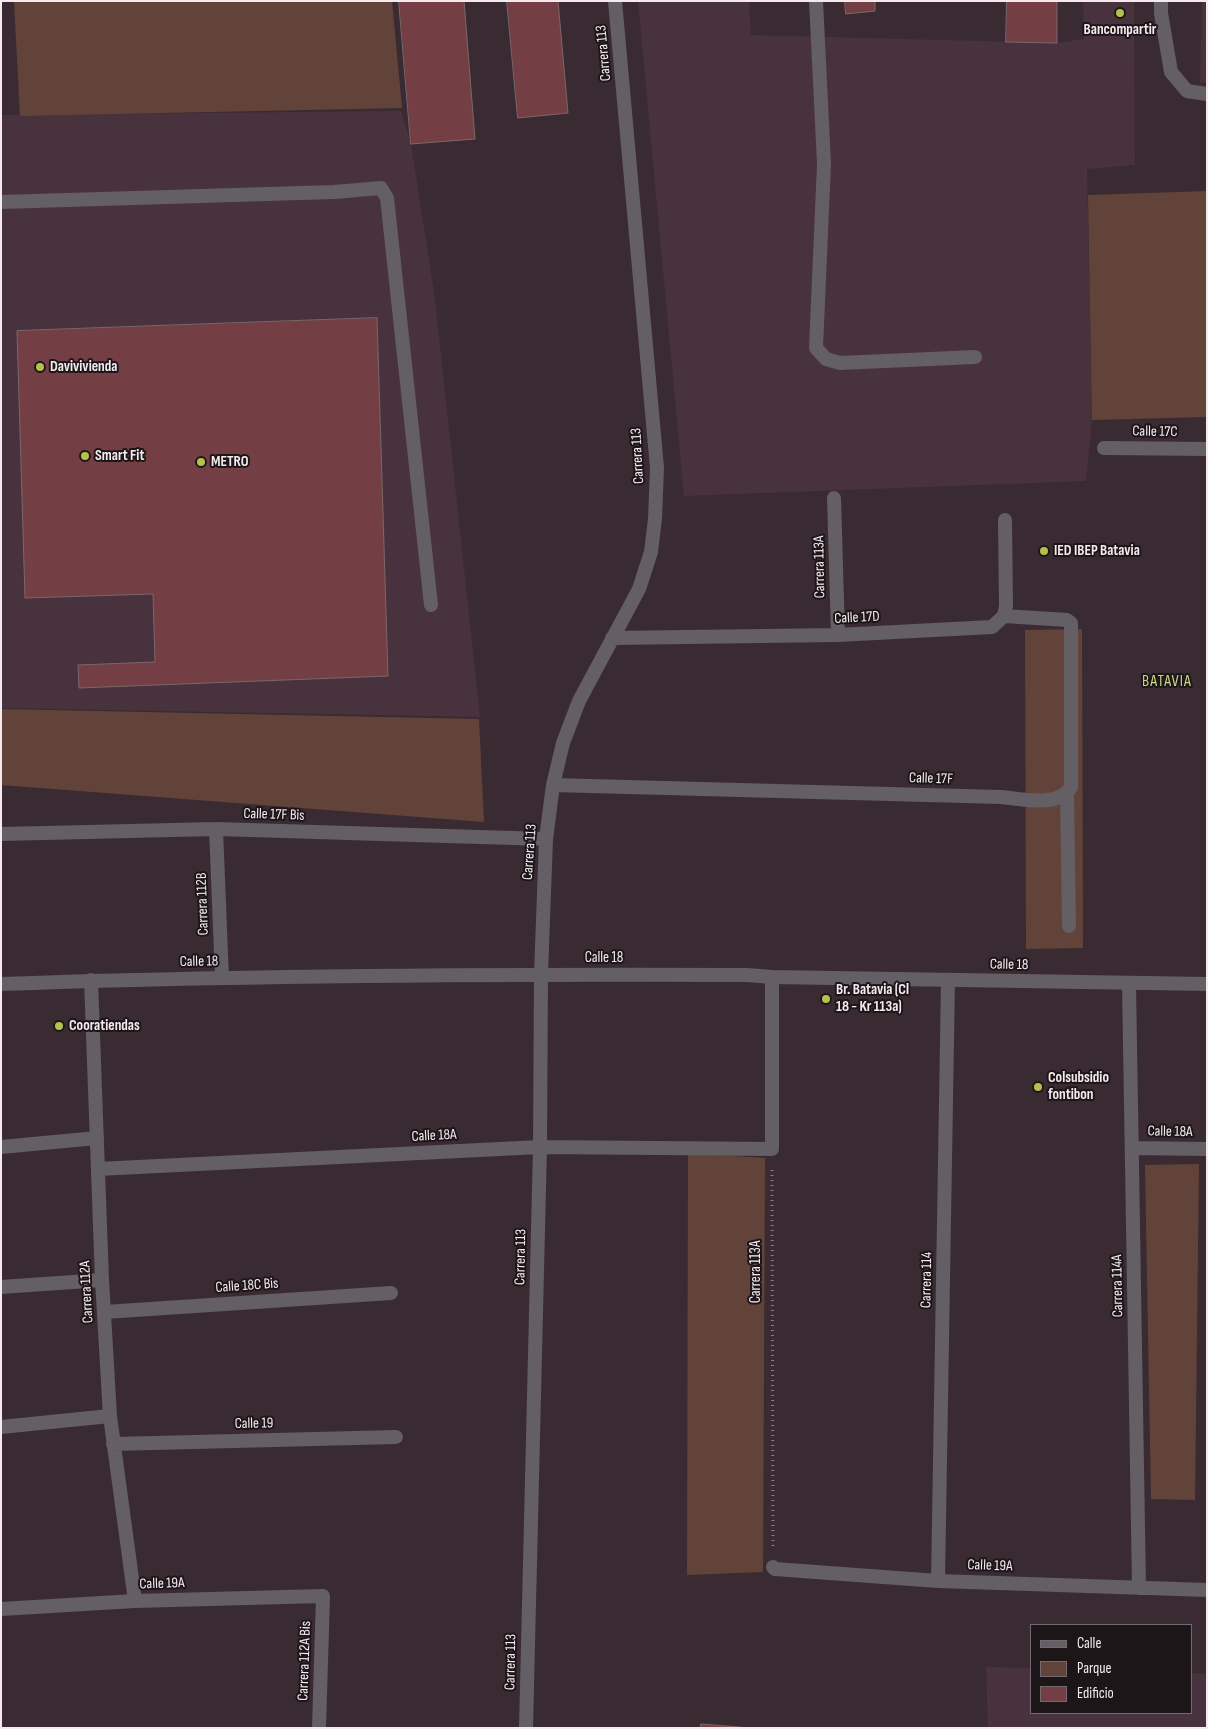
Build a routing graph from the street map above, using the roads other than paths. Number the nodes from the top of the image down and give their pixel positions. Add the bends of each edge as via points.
1 (615, 1) edge
2 (816, 1) edge
3 (1161, 1) edge
4 (1207, 94) edge
5 (1, 202) edge
6 (975, 357) dead end
7 (1104, 448) dead end
8 (1207, 449) edge
9 (834, 498) dead end
10 (1005, 520) dead end
11 (431, 605) dead end
12 (1004, 616) junction
13 (838, 635) junction
14 (612, 638) junction
15 (553, 785) junction
16 (1067, 793) junction
17 (216, 829) junction
18 (1, 834) edge
19 (546, 839) junction
20 (1069, 926) dead end
21 (541, 974) junction
22 (772, 977) junction
23 (222, 978) junction
24 (90, 980) junction
25 (948, 980) junction
26 (1, 984) edge
27 (1129, 984) junction
28 (1207, 984) edge
29 (97, 1138) junction
30 (1, 1146) edge
31 (540, 1147) junction
32 (1132, 1148) junction
33 (1207, 1149) edge
34 (98, 1169) junction
35 (102, 1280) junction
36 (1, 1287) edge
37 (391, 1293) dead end
38 (105, 1312) junction
39 (110, 1416) junction
40 (1, 1427) edge
41 (396, 1437) dead end
42 (113, 1444) junction
43 (773, 1566) road end
44 (938, 1581) junction
45 (1139, 1588) junction
46 (1207, 1590) edge
47 (323, 1596) joint
48 (135, 1601) junction
49 (1, 1609) edge
50 (319, 1728) edge
51 (526, 1728) edge

1 - 14 street, Carrera 113 via 657,468 651,552 638,589
2 - 6 street via 824,164 816,348 826,359 840,363
3 - 4 street via 1171,72 1187,91
5 - 11 street via 381,188 387,198
7 - 8 street, Calle 17C
9 - 13 street, Carrera 113A
10 - 12 street
12 - 13 street, Calle 17D via 992,626
12 - 16 street via 1067,620 1071,623 1071,787
13 - 14 street, Calle 17D
14 - 15 street, Carrera 113 via 562,742
15 - 16 street, Calle 17F via 1050,801
15 - 19 street, Carrera 113
16 - 20 street
17 - 18 street, Calle 17F Bis
17 - 19 street, Calle 17F Bis
17 - 23 street, Carrera 112B
19 - 21 street, Carrera 113
21 - 22 street, Calle 18
21 - 23 street, Calle 18
21 - 31 street, Carrera 113
22 - 25 street, Calle 18
22 - 31 street, Calle 18A via 772,1150
23 - 24 street, Calle 18
24 - 26 street, Calle 18
24 - 29 street, Carrera 112A
25 - 27 street, Calle 18
25 - 44 street, Carrera 114
27 - 28 street, Calle 18
27 - 32 street, Carrera 114A
29 - 30 street
29 - 34 street, Carrera 112A
31 - 34 street, Calle 18A
31 - 51 street, Carrera 113
32 - 33 street, Calle 18A
32 - 45 street, Carrera 114A
34 - 35 street, Carrera 112A
35 - 36 street
35 - 38 street, Carrera 112A
37 - 38 street, Calle 18C Bis
38 - 39 street, Carrera 112A
39 - 40 street
39 - 42 street, Carrera 112A
41 - 42 street, Calle 19
42 - 48 street, Carrera 112A
43 - 44 street, Calle 19A via 775,1569
44 - 45 street, Calle 19A
45 - 46 street, Calle 19A
47 - 48 street, Calle 19A
47 - 50 street, Carrera 112A Bis
48 - 49 street, Calle 19A

